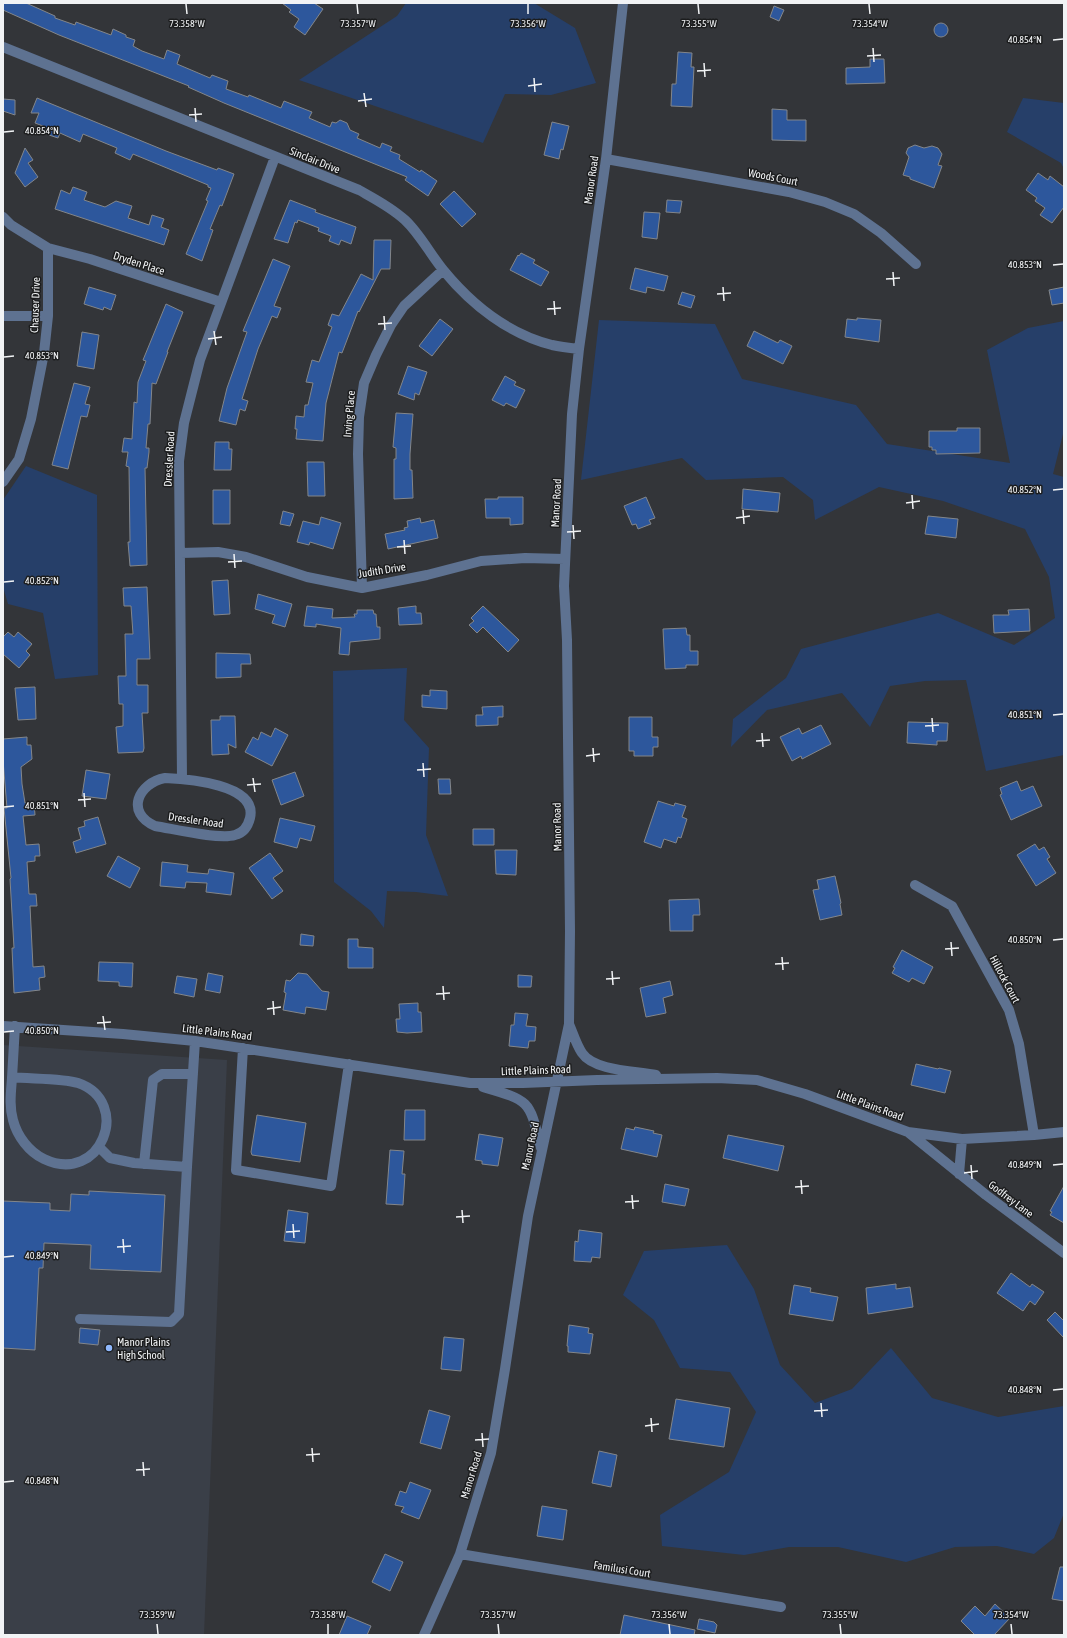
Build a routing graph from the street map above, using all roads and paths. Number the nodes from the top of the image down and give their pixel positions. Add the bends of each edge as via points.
1 (623, 3) edge
2 (3, 47) edge
3 (275, 157) junction
4 (606, 159) junction
5 (3, 217) edge
6 (48, 248) junction
7 (916, 264) dead end
8 (443, 270) junction
9 (221, 302) junction
10 (3, 316) edge
11 (48, 316) junction
12 (579, 349) junction
13 (3, 482) edge
14 (181, 553) junction
15 (565, 559) junction
16 (362, 588) junction
17 (182, 778) junction
18 (915, 885) dead end
19 (569, 1024) junction
20 (3, 1026) edge
21 (15, 1026) junction
22 (195, 1041) junction
23 (243, 1048) junction
24 (349, 1064) junction
25 (193, 1074) junction
26 (12, 1078) junction
27 (677, 1079) junction
28 (557, 1081) junction
29 (470, 1083) junction
30 (908, 1132) junction
31 (1064, 1132) edge
32 (1034, 1135) junction
33 (962, 1139) junction
34 (99, 1147) junction
35 (542, 1152) junction
36 (144, 1164) junction
37 (187, 1168) junction
38 (959, 1174) junction
39 (1064, 1253) edge
40 (80, 1319) dead end
41 (460, 1554) junction
42 (780, 1607) dead end
43 (424, 1635) edge

1 - 4 street, Manor Road
2 - 3 street, Sinclair Drive
3 - 8 street, Sinclair Drive via 359,190 383,203 405,220
3 - 9 street, Dressler Road
4 - 7 street, Woods Court via 789,192 825,202 854,214 876,229
4 - 12 street, Manor Road
5 - 6 street via 11,225
6 - 9 street, Dryden Place via 90,259
6 - 11 street, Chauser Drive
8 - 12 street, Sinclair Drive via 473,302 497,320 518,332 552,345
8 - 16 street, Irving Place via 404,306 388,331 364,383 359,417 358,454
9 - 14 street, Dressler Road via 200,360 184,423 179,460
10 - 11 street
11 - 13 street, Chauser Drive via 44,353 31,420 18,459
12 - 15 street, Manor Road via 572,414
14 - 16 street, Judith Drive via 218,552 246,557 306,577
14 - 17 street, Dressler Road
15 - 16 street, Judith Drive via 481,560 427,575
15 - 19 street, Manor Road
17 - 17 street, Dressler Road via 223,787 240,794 250,808 248,824 235,835 223,836 156,826 142,818 138,802 147,785 156,780
18 - 32 street, Hillock Court via 952,906 1009,1010 1019,1044
19 - 27 street via 582,1053 589,1061 602,1066
19 - 28 street, Manor Road
20 - 21 street, Little Plains Road
21 - 22 street, Little Plains Road
21 - 26 street
22 - 23 street, Little Plains Road
22 - 25 street
23 - 24 street, Little Plains Road
23 - 24 street via 236,1170 331,1186
24 - 29 street, Little Plains Road
25 - 36 street via 162,1074 153,1080
25 - 37 street
26 - 34 street via 78,1083 94,1092 107,1117 106,1131
26 - 34 street via 10,1104 13,1121 21,1139 36,1155 52,1163 71,1165 85,1159
27 - 28 street, Little Plains Road
27 - 30 street, Little Plains Road via 757,1080 799,1092
28 - 29 street, Little Plains Road
28 - 35 street, Manor Road
29 - 35 street via 522,1100 534,1117
30 - 33 street, Little Plains Road
30 - 38 street, Godfrey Lane
31 - 32 street, Little Plains Road
32 - 33 street, Little Plains Road
33 - 38 street
34 - 36 street via 110,1158
35 - 41 street, Manor Road via 528,1216 491,1454
36 - 37 street
37 - 40 street via 179,1314 171,1322
38 - 39 street, Godfrey Lane
41 - 42 street, Familusi Court
41 - 43 street, Manor Road

